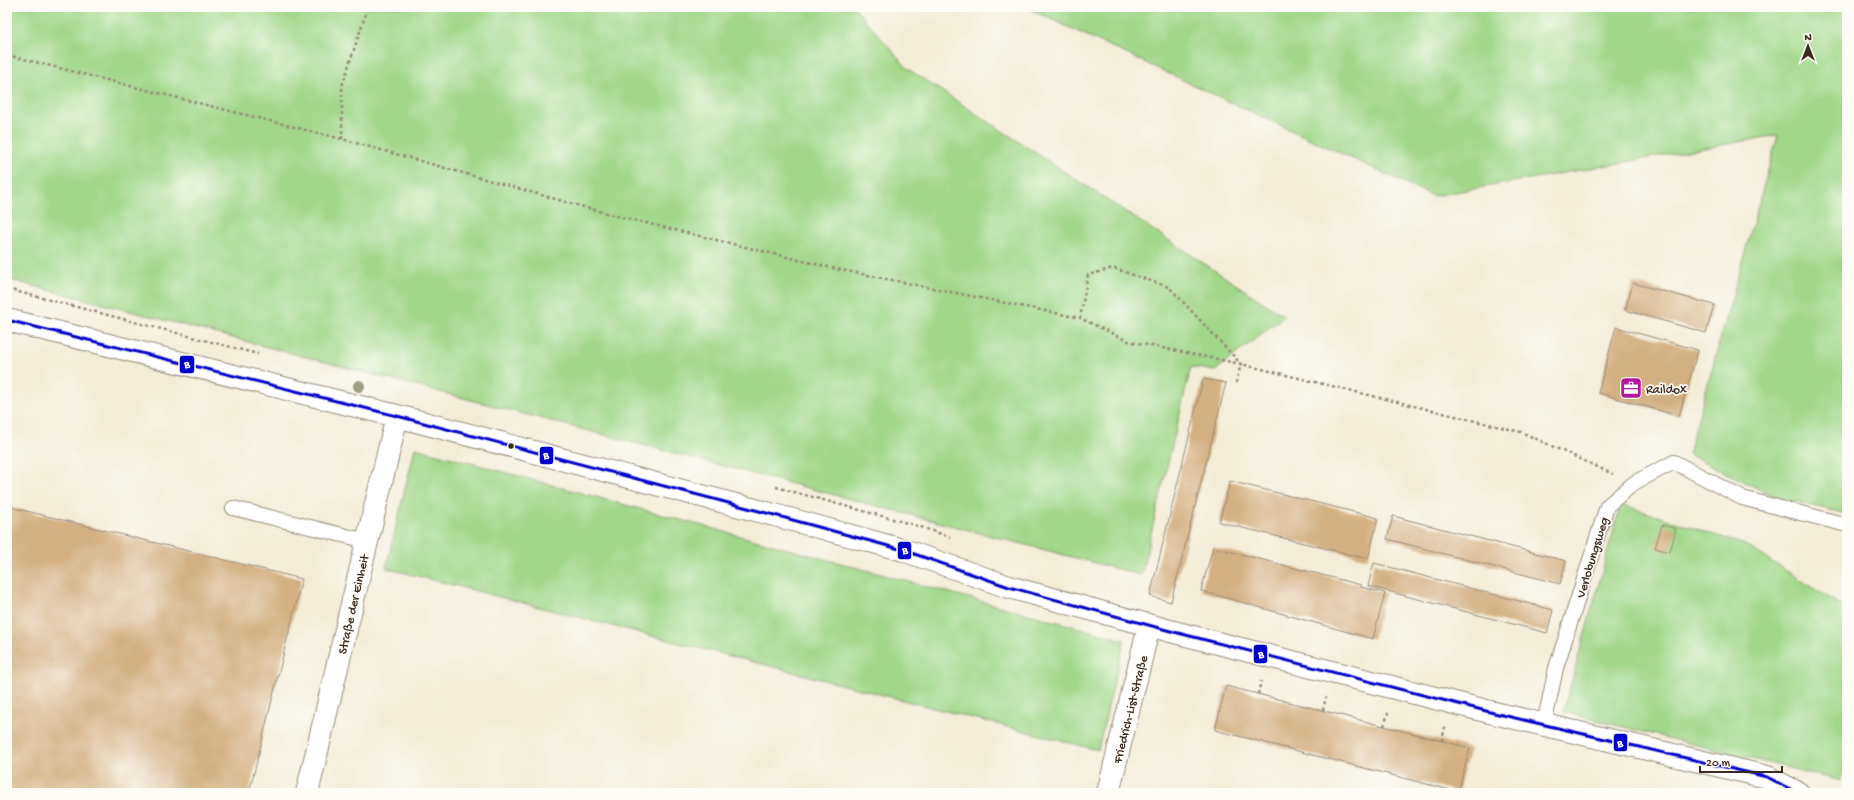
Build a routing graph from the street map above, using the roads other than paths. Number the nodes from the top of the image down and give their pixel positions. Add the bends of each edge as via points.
1 (7, 320) edge
2 (397, 416) junction
3 (233, 508) dead end
4 (1847, 526) edge
5 (367, 541) junction
6 (1149, 626) junction
7 (1544, 725) junction
8 (307, 793) edge
9 (1108, 793) edge
10 (1798, 793) edge

1 - 2 street
2 - 5 street, Straße der Einheit
2 - 6 street via 903,550 1009,587
3 - 5 lane
4 - 7 lane, Verlobungsweg via 1742,498 1674,462 1634,483 1607,506 1556,668
5 - 8 street, Straße der Einheit
6 - 7 street
6 - 9 street, Friedrich-List-Straße
7 - 10 street via 1767,777

